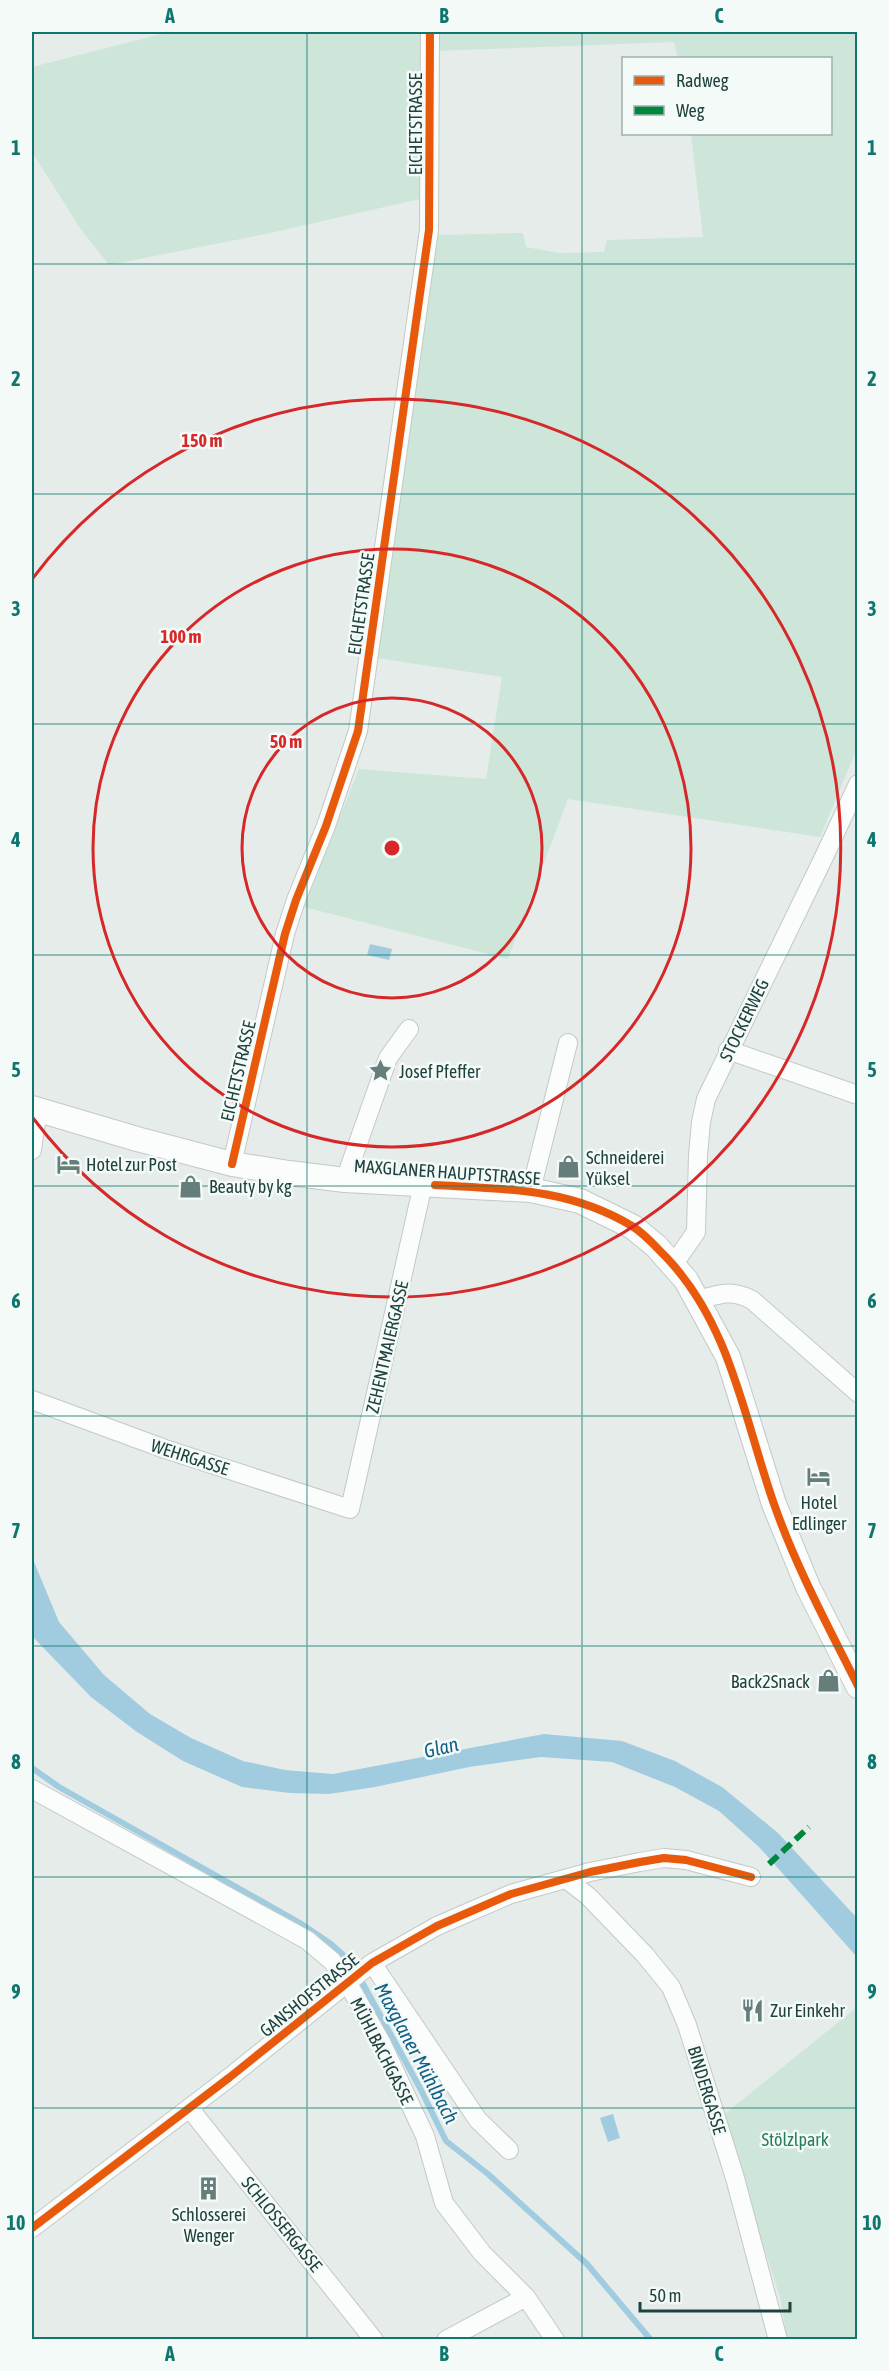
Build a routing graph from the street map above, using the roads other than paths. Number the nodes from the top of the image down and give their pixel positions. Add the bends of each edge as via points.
1 (430, 32) edge
2 (858, 784) edge
3 (409, 1029) dead end
4 (568, 1043) dead end
5 (728, 1050) junction
6 (858, 1095) edge
7 (36, 1109) edge
8 (32, 1150) edge
9 (232, 1164) junction
10 (345, 1180) junction
11 (423, 1184) junction
12 (531, 1190) junction
13 (673, 1265) junction
14 (698, 1300) junction
15 (858, 1393) edge
16 (32, 1400) edge
17 (350, 1509) joint
18 (858, 1686) edge
19 (32, 1789) edge
20 (751, 1877) dead end
21 (566, 1879) junction
22 (359, 1973) junction
23 (190, 2109) junction
24 (509, 2150) dead end
25 (32, 2228) edge
26 (526, 2297) junction
27 (374, 2340) edge
28 (446, 2340) edge
29 (555, 2340) edge
30 (778, 2340) edge

1 - 9 street, EICHETSTRASSE via 429,230 358,731 285,934
2 - 5 street, STOCKERWEG
3 - 10 street, MAXGLANER HAUPTSTRASSE via 387,1058
4 - 12 street, MAXGLANER HAUPTSTRASSE
5 - 6 street
5 - 13 street, STOCKERWEG via 706,1099 701,1122 696,1232
7 - 8 street
7 - 9 street, MAXGLANER HAUPTSTRASSE
9 - 10 street, MAXGLANER HAUPTSTRASSE
10 - 11 street, MAXGLANER HAUPTSTRASSE
11 - 12 street, MAXGLANER HAUPTSTRASSE
11 - 17 street, ZEHENTMAIERGASSE
12 - 13 street, MAXGLANER HAUPTSTRASSE via 580,1201 633,1227
13 - 14 street, MAXGLANER HAUPTSTRASSE
14 - 15 street via 737,1293 752,1300
14 - 18 street, MAXGLANER HAUPTSTRASSE via 728,1357 774,1504 797,1560
16 - 17 street, WEHRGASSE via 165,1449
19 - 22 street, MÜHLBACHGASSE via 307,1940 332,1961
20 - 21 street, GANSHOFSTRASSE via 664,1858
21 - 22 street, GANSHOFSTRASSE via 511,1894 437,1926
21 - 30 street, BINDERGASSE via 588,1896 645,1955 670,1987 687,2025 735,2178
22 - 23 street, GANSHOFSTRASSE
22 - 24 street, MÜHLBACHGASSE via 478,2120
22 - 26 street, MÜHLBACHGASSE via 382,2044 425,2136 444,2203 482,2253
23 - 25 street, GANSHOFSTRASSE
23 - 27 street, SCHLOSSERGASSE
26 - 28 street
26 - 29 street, MÜHLBACHGASSE

